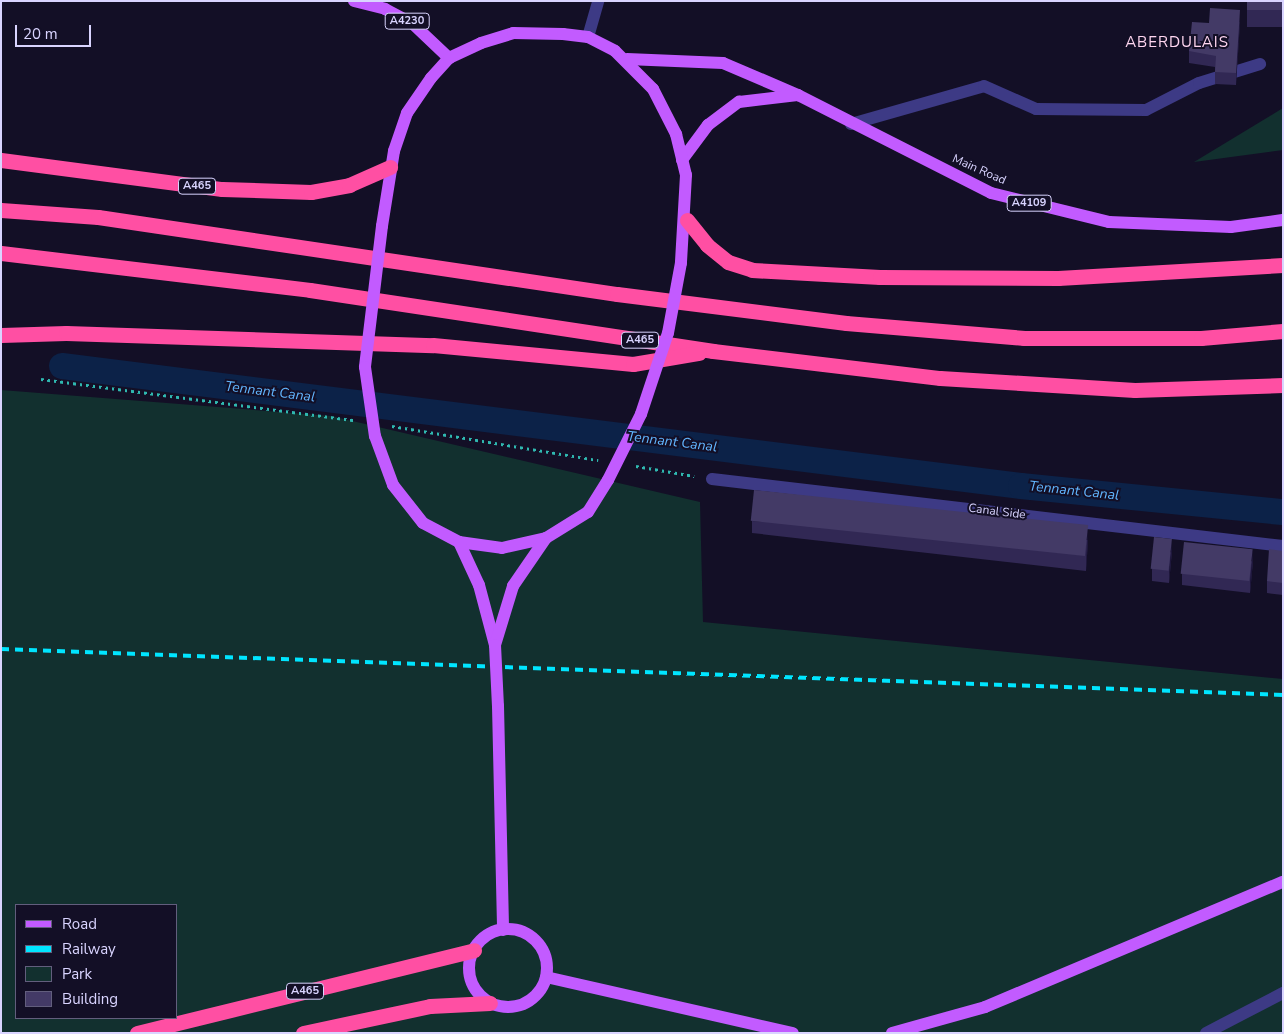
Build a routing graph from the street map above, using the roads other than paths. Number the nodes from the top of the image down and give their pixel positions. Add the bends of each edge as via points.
1 (354, 1) edge
2 (598, 1) edge
3 (588, 37) junction
4 (450, 58) junction
5 (627, 59) junction
6 (1260, 64) dead end
7 (798, 95) junction
8 (851, 124) junction
9 (1, 160) edge
10 (682, 160) junction
11 (390, 167) junction
12 (1, 210) edge
13 (687, 220) junction
14 (1283, 220) edge
15 (1, 253) edge
16 (1283, 265) edge
17 (1283, 330) edge
18 (1, 335) edge
19 (713, 351) junction
20 (1283, 385) edge
21 (712, 479) dead end
22 (546, 538) junction
23 (459, 542) junction
24 (1283, 546) edge
25 (495, 645) junction
26 (1283, 882) edge
27 (503, 930) junction
28 (474, 950) junction
29 (546, 977) junction
30 (1283, 993) edge
31 (490, 1003) junction
32 (137, 1033) edge
33 (303, 1033) edge
34 (793, 1033) edge
35 (892, 1033) edge
36 (1206, 1033) edge

1 - 4 main road, A4230 via 385,9 413,24
2 - 3 street
3 - 4 main road via 513,34
3 - 5 main road
4 - 11 main road via 407,113
5 - 7 main road, Main Road via 723,64
5 - 10 main road via 653,89 676,134
6 - 8 street via 1199,83 1146,110 1036,109 984,86
7 - 8 main road, Main Road / A4109
7 - 10 main road via 739,102 708,125
8 - 14 main road, Main Road / A4109 via 991,194 1109,222 1231,227
9 - 11 highway, A465 via 222,189 311,192 349,185
10 - 13 main road
11 - 23 main road, bridge via 365,367 375,436 392,485 423,523
12 - 17 highway via 98,217 617,294 846,323 1024,338 1201,338
13 - 16 highway via 707,245 728,262 752,270 880,277 1058,278
13 - 22 main road, bridge via 668,333 641,414 588,512
15 - 19 highway, A465 via 310,290
18 - 19 highway, A465 via 66,332 432,345 633,364
19 - 20 highway, A465 via 940,378 1064,386 1135,390
21 - 24 street, Canal Side
22 - 23 main road via 502,548
22 - 25 main road via 513,586
23 - 25 main road via 479,585
25 - 27 main road, bridge
26 - 35 main road via 985,1007
27 - 28 main road via 491,933
27 - 29 main road via 516,930 537,942 544,953
28 - 31 main road via 471,980
28 - 32 highway, A465
29 - 31 main road via 542,988 524,1004 513,1007
29 - 34 main road via 715,1019
30 - 36 street
31 - 33 highway via 430,1006

